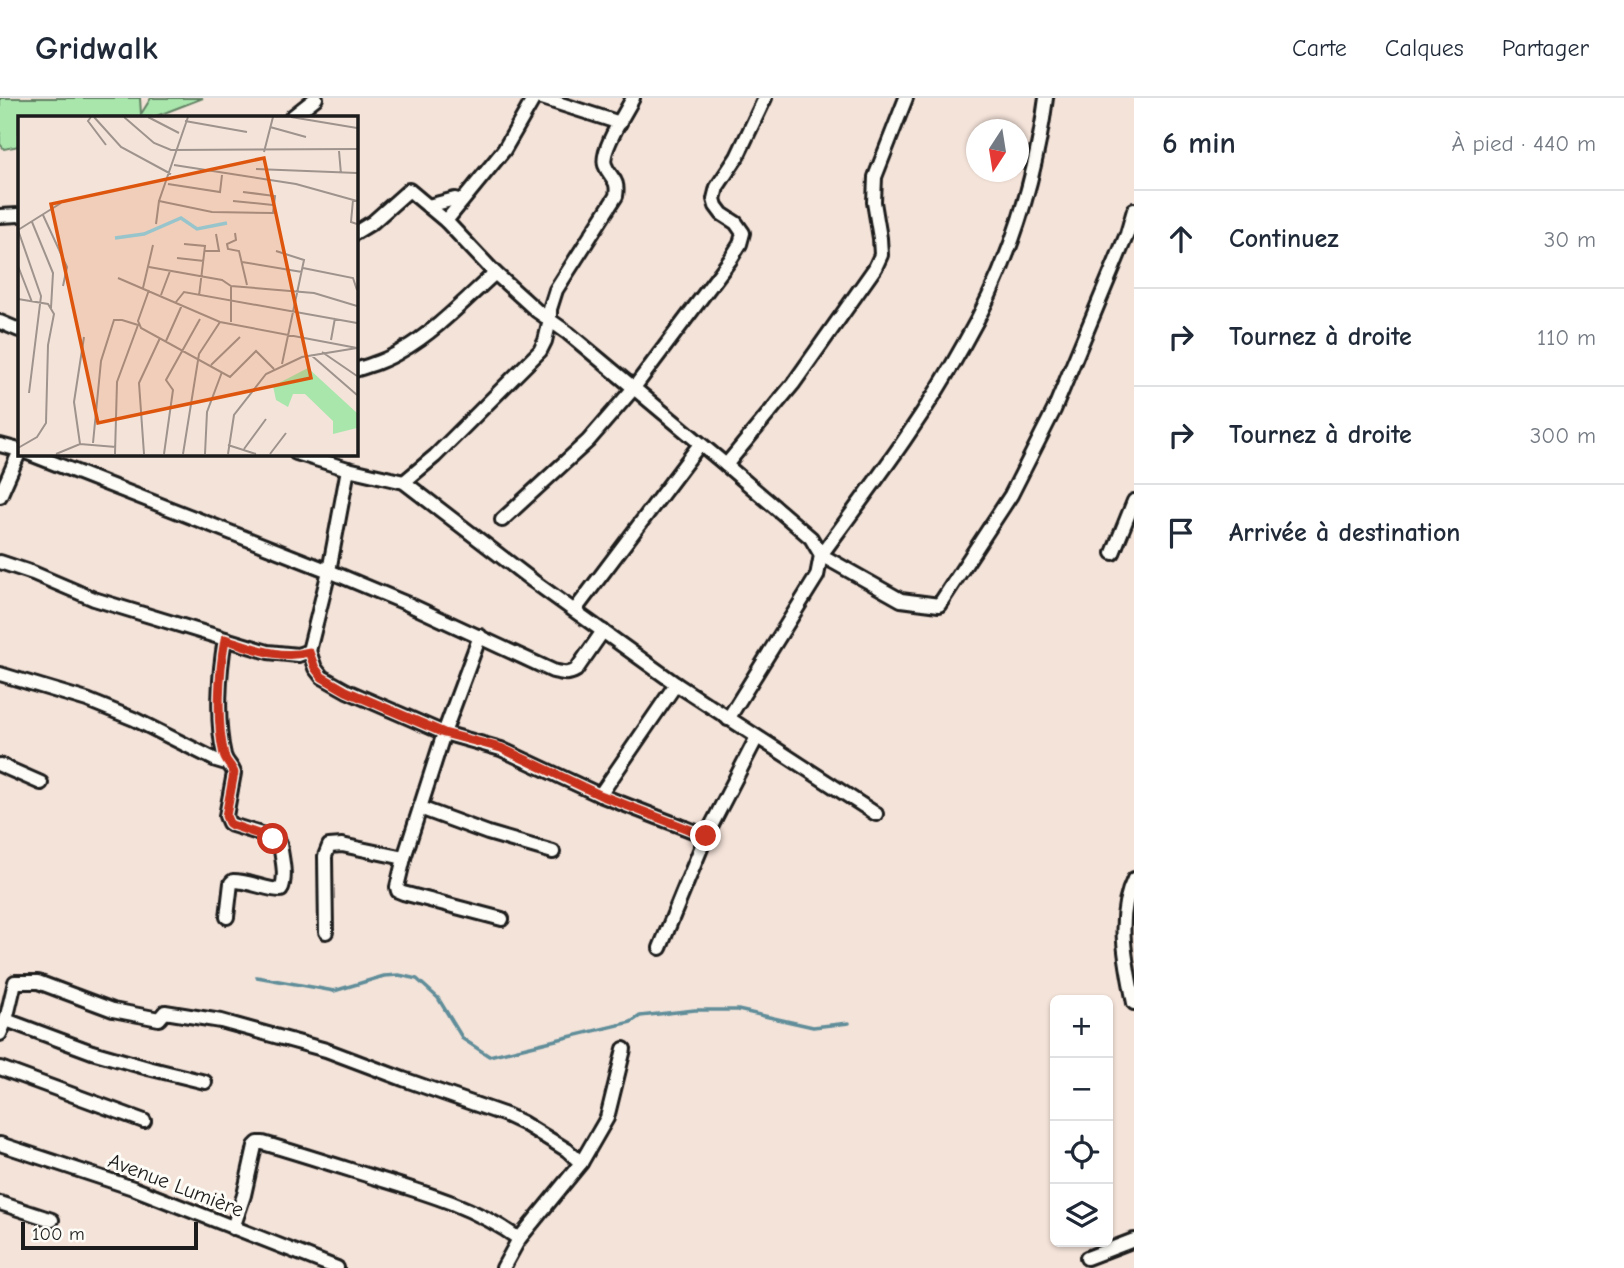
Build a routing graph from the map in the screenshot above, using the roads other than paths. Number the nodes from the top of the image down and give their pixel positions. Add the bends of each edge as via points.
1 (316, 98) edge
2 (534, 98) edge
3 (542, 98) edge
4 (633, 98) edge
5 (765, 98) edge
6 (906, 98) edge
7 (1046, 98) edge
8 (293, 116) edge
9 (620, 123) junction
10 (462, 201) junction
11 (428, 206) junction
12 (1134, 210) edge
13 (18, 215) edge
14 (0, 216) edge
15 (446, 221) junction
16 (357, 232) edge
17 (495, 273) junction
18 (550, 320) junction
19 (0, 322) edge
20 (18, 330) edge
21 (357, 369) edge
22 (633, 389) junction
23 (700, 444) junction
24 (0, 445) edge
25 (18, 452) edge
26 (18, 454) edge
27 (33, 455) edge
28 (302, 455) edge
29 (726, 465) junction
30 (348, 469) junction
31 (404, 482) junction
32 (0, 496) edge
33 (1134, 501) edge
34 (502, 520) dead end
35 (1113, 553) dead end
36 (821, 555) junction
37 (0, 562) edge
38 (329, 571) junction
39 (575, 610) junction
40 (603, 631) junction
41 (480, 636) junction
42 (225, 639) junction
43 (309, 652) junction
44 (0, 674) edge
45 (676, 684) junction
46 (728, 719) junction
47 (444, 733) junction
48 (757, 737) junction
49 (226, 762) junction
50 (0, 765) edge
51 (41, 783) dead end
52 (600, 795) junction
53 (420, 808) junction
54 (876, 814) dead end
55 (706, 836) junction
56 (553, 852) dead end
57 (404, 858) junction
58 (1134, 879) edge
59 (227, 917) dead end
60 (502, 919) dead end
61 (326, 933) dead end
62 (660, 948) dead end
63 (1134, 1003) edge
64 (6, 1020) junction
65 (0, 1034) edge
66 (624, 1049) dead end
67 (0, 1068) edge
68 (205, 1082) dead end
69 (144, 1121) dead end
70 (0, 1144) edge
71 (581, 1163) junction
72 (0, 1203) edge
73 (52, 1220) dead end
74 (233, 1228) junction
75 (519, 1239) junction
76 (1134, 1240) edge
77 (1087, 1258) dead end
78 (337, 1268) edge
79 (502, 1268) edge

1 - 8 street
2 - 10 street via 504,150
3 - 9 street
4 - 9 street
5 - 22 street via 714,199 722,214 743,233 740,244
6 - 29 street via 875,177 881,255 875,268 793,384
7 - 36 street via 1018,223 979,317 905,439
9 - 18 street via 604,158 616,181 616,196 556,290
10 - 11 street
10 - 15 street
11 - 15 street
11 - 16 street via 408,190
12 - 36 street via 1054,410 1011,495 939,605 901,600
13 - 14 street
15 - 17 street
17 - 18 street
17 - 21 street via 404,350
18 - 22 street
18 - 31 street via 545,341 532,359
19 - 20 street
22 - 23 street
22 - 34 street via 588,441
23 - 29 street
23 - 39 street
24 - 25 street
26 - 32 street
27 - 38 street
28 - 30 street
29 - 36 street via 811,538
30 - 31 street
30 - 38 street
31 - 39 street
33 - 35 street
36 - 46 street via 817,576
37 - 42 street via 94,599
38 - 41 street
38 - 43 street
39 - 40 street
40 - 41 street via 576,670 564,674
40 - 45 street
41 - 47 street
42 - 43 street via 285,655
42 - 49 street via 220,718
43 - 47 street via 315,668 329,682
44 - 49 street via 87,700
45 - 46 street
45 - 52 street
46 - 48 street
47 - 52 street via 501,748
47 - 53 street
48 - 54 street
48 - 55 street
49 - 59 street via 234,773 226,816 229,823 280,844 284,873 281,890 233,881
50 - 51 street
52 - 55 street
53 - 56 street
53 - 57 street
55 - 62 street
57 - 60 street via 398,891
57 - 61 street via 329,845 325,856
58 - 63 street via 1123,914
64 - 65 street
64 - 68 street via 92,1052
64 - 71 street via 15,982 38,982 113,1010 159,1020 165,1012 221,1021 326,1050 506,1115
66 - 71 street via 607,1118
67 - 69 street
70 - 74 street, Avenue Lumière via 133,1188
71 - 75 street
72 - 73 street
74 - 75 street via 255,1146 263,1143 466,1208
74 - 78 street, Avenue Lumière
75 - 79 street
76 - 77 street

